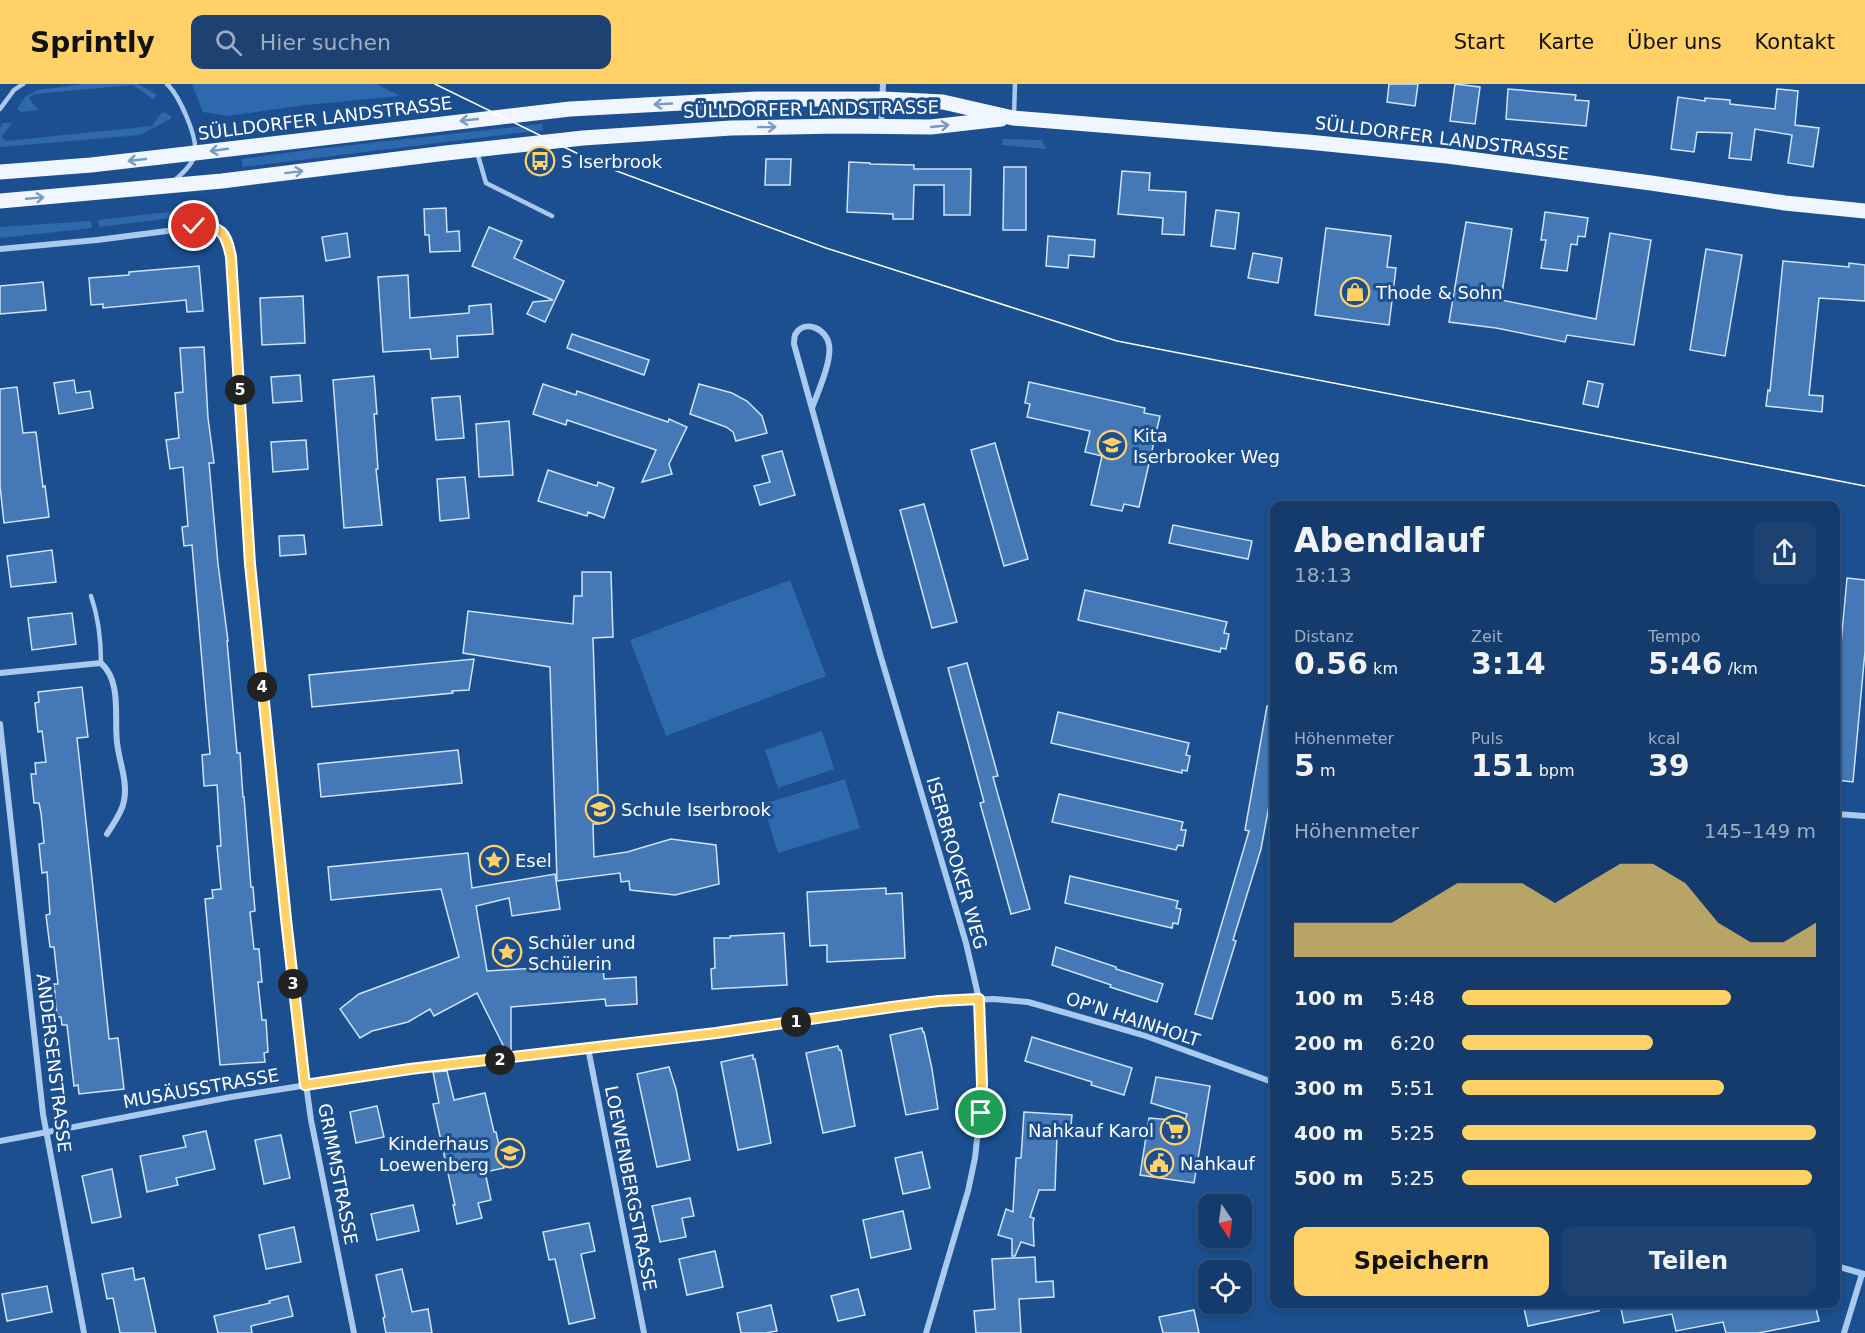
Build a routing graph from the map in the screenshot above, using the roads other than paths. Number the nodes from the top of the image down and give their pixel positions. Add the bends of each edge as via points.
1 (22, 84) edge
2 (167, 84) edge
3 (1015, 84) edge
4 (883, 92) edge
5 (0, 109) edge
6 (1013, 118) junction
7 (881, 126) junction
8 (476, 149) junction
9 (195, 153) junction
10 (0, 172) edge
11 (165, 187) junction
12 (2, 199) edge
13 (1865, 211) edge
14 (552, 216) dead end
15 (0, 249) edge
16 (812, 408) junction
17 (91, 596) dead end
18 (101, 663) junction
19 (0, 673) edge
20 (0, 724) edge
21 (1840, 814) edge
22 (1865, 816) edge
23 (107, 834) dead end
24 (979, 999) junction
25 (588, 1048) junction
26 (1270, 1081) edge
27 (305, 1085) junction
28 (45, 1132) junction
29 (0, 1141) edge
30 (1840, 1267) edge
31 (1863, 1274) edge
32 (84, 1333) edge
33 (354, 1333) edge
34 (644, 1333) edge
35 (926, 1333) edge
36 (1844, 1333) edge

1 - 5 lane
2 - 9 lane via 191,129
3 - 6 lane
4 - 6 main road, SÜLLDORFER LANDSTRASSE
4 - 7 street
4 -> 9 main road, SÜLLDORFER LANDSTRASSE via 570,109
7 -> 6 main road, SÜLLDORFER LANDSTRASSE via 931,127
6 - 13 main road, SÜLLDORFER LANDSTRASSE via 1447,156
8 -> 7 main road, SÜLLDORFER LANDSTRASSE via 731,128
11 -> 8 main road, SÜLLDORFER LANDSTRASSE
8 - 14 lane via 486,183
9 -> 10 main road, SÜLLDORFER LANDSTRASSE
9 - 11 lane via 183,174
12 -> 11 main road, SÜLLDORFER LANDSTRASSE
15 - 27 street, GRIMMSTRASSE via 194,226 215,227 228,242 250,564
16 - 16 street, ISERBROOKER WEG via 830,357 827,336 812,327 802,328 795,335 794,344
16 - 24 street, ISERBROOKER WEG
17 - 18 lane via 100,629
18 - 19 street
18 - 23 street via 107,669 116,703 117,741 126,792 124,805
20 - 28 street, ANDERSENSTRASSE
21 - 22 street
24 - 25 street, MUSÄUSSTRASSE
24 - 26 street, OP'N HAINHOLT via 1028,1002 1143,1035
24 - 35 street, ISERBROOKER WEG via 982,1084 975,1158
25 - 27 street, MUSÄUSSTRASSE
25 - 34 street, LOEWENBERGSTRASSE
27 - 28 street, MUSÄUSSTRASSE
27 - 33 street, GRIMMSTRASSE
28 - 29 street, MUSÄUSSTRASSE
28 - 32 street, ANDERSENSTRASSE
30 - 31 street
31 - 36 street

